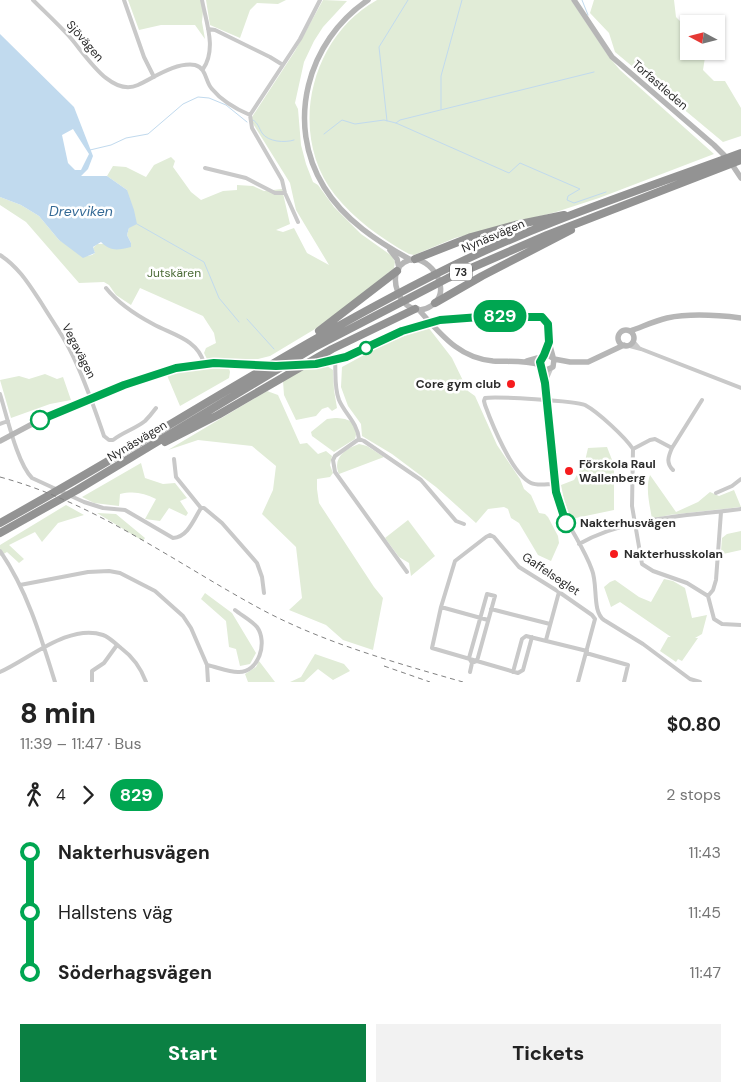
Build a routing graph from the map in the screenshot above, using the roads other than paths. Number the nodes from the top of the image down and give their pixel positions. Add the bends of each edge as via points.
1 (33, 0) edge
2 (124, 0) edge
3 (202, 0) edge
4 (320, 0) edge
5 (368, 0) edge
6 (574, 0) edge
7 (208, 29) junction
8 (283, 65) junction
9 (203, 69) junction
10 (154, 77) junction
11 (250, 115) junction
12 (741, 153) edge
13 (741, 160) edge
14 (206, 168) dead end
15 (741, 178) edge
16 (285, 194) junction
17 (615, 208) junction
18 (584, 211) junction
19 (298, 222) dead end
20 (388, 248) junction
21 (0, 255) edge
22 (413, 260) junction
23 (398, 270) junction
24 (106, 288) dead end
25 (433, 305) junction
26 (417, 309) junction
27 (741, 318) edge
28 (433, 326) junction
29 (647, 326) junction
30 (630, 331) junction
31 (619, 337) junction
32 (634, 340) junction
33 (549, 342) junction
34 (302, 344) junction
35 (625, 345) junction
36 (641, 349) junction
37 (608, 351) junction
38 (543, 356) junction
39 (554, 358) junction
40 (335, 360) junction
41 (525, 362) junction
42 (570, 362) junction
43 (204, 364) junction
44 (541, 366) junction
45 (552, 368) junction
46 (545, 383) junction
47 (741, 388) edge
48 (0, 394) edge
49 (92, 399) junction
50 (546, 400) junction
51 (702, 400) dead end
52 (156, 408) dead end
53 (8, 421) junction
54 (0, 424) edge
55 (12, 434) junction
56 (359, 438) junction
57 (0, 441) edge
58 (672, 448) junction
59 (633, 449) junction
60 (138, 454) junction
61 (174, 459) dead end
62 (673, 470) dead end
63 (741, 479) edge
64 (554, 484) junction
65 (716, 492) dead end
66 (201, 508) junction
67 (741, 509) edge
68 (720, 512) junction
69 (0, 523) edge
70 (464, 524) dead end
71 (636, 524) junction
72 (0, 533) edge
73 (579, 544) junction
74 (0, 551) edge
75 (407, 572) dead end
76 (20, 585) junction
77 (559, 592) junction
78 (264, 593) dead end
79 (708, 596) junction
80 (442, 607) junction
81 (491, 609) junction
82 (235, 610) dead end
83 (595, 617) junction
84 (480, 618) junction
85 (488, 620) junction
86 (550, 624) junction
87 (741, 625) edge
88 (532, 637) junction
89 (546, 640) junction
90 (117, 645) junction
91 (44, 646) junction
92 (586, 652) junction
93 (469, 658) junction
94 (477, 661) junction
95 (472, 663) junction
96 (208, 665) junction
97 (0, 672) edge
98 (470, 672) dead end
99 (513, 672) junction
100 (687, 677) junction
101 (55, 682) edge
102 (92, 682) edge
103 (146, 682) edge
104 (208, 682) edge
105 (578, 682) edge
106 (624, 682) edge
107 (686, 682) edge
108 (700, 682) edge

1 - 10 street, Sjövägen via 70,36 96,69 120,87 136,86
2 - 10 street
3 - 7 street
4 - 8 street
5 - 20 street via 340,24 320,53 308,83 305,113 308,149 321,181 352,220
6 - 15 street, Torfastleden via 612,57 714,145
7 - 8 street
7 - 9 street via 210,56
8 - 11 street
9 - 10 street, Sjövägen via 196,65 181,66
9 - 11 street via 210,88
11 - 16 street via 252,128 282,180
12 - 18 highway, Nynäsvägen / 73
13 - 17 highway, Nynäsvägen / 73
14 - 16 street via 246,178
16 - 19 street
17 - 25 highway
17 - 60 highway, Nynäsvägen / 73 via 448,278 313,348
18 - 22 highway via 472,237
18 - 34 highway, Nynäsvägen / 73 via 444,270
20 - 22 street
20 - 23 street via 396,259
21 - 49 street, Vegavägen via 15,266 41,302 70,351
22 - 23 street via 403,263
22 - 25 street via 423,261 438,278 440,292
23 - 26 street via 396,287 399,295 407,305
23 - 34 highway
24 - 43 street via 112,296 152,324 184,338 197,349
25 - 26 street
25 - 28 street via 430,318
26 - 28 street
26 - 60 highway via 332,349 176,437
27 - 29 street via 684,316
28 - 41 street via 449,344 472,356 488,361
29 - 30 street
29 - 32 street
30 - 31 street via 622,331
30 - 32 street
31 - 35 street
31 - 37 street
32 - 35 street
32 - 36 street
33 - 38 street
33 - 39 street
33 - 40 street via 548,324 542,317 458,318 412,327
34 - 69 highway, Nynäsvägen / 73 via 157,433
35 - 36 street
35 - 37 street
36 - 47 street
37 - 42 street via 588,362
38 - 39 street
38 - 41 street
38 - 44 street
39 - 42 street
39 - 45 street
40 - 43 street via 299,366
40 - 56 street via 336,390 357,428
41 - 44 street
42 - 45 street
43 - 49 street via 147,377
44 - 45 street via 546,370
44 - 46 street
45 - 46 street
46 - 50 street
48 - 53 street
49 - 52 street, Vegavägen via 104,436 109,440 141,424
49 - 55 street via 51,414
50 - 59 street via 583,404 622,435
50 - 64 street
50 - 64 street via 487,397 484,401 503,446 522,476 535,484
51 - 58 street
53 - 54 street
53 - 55 street
55 - 57 street
55 - 66 street via 26,472 32,478 84,502 126,510 173,538 184,534
56 - 70 street via 421,480 456,521
56 - 75 street via 335,456 335,472
58 - 59 street via 656,439
58 - 62 street via 668,458
59 - 71 street via 631,496
60 - 72 highway, Nynäsvägen / 73
61 - 66 street via 176,477
63 - 65 street
64 - 73 street via 562,514
66 - 78 street via 222,523 257,563
67 - 68 street
68 - 71 street via 674,516
68 - 79 street via 716,580
71 - 73 street via 595,535
71 - 79 street via 642,564 687,583
73 - 83 street via 594,578
74 - 76 street
76 - 91 street
76 - 96 street via 88,572 120,573 155,591 183,616
77 - 80 street, Gaffelseglet via 519,567 490,536 455,561
77 - 83 street, Gaffelseglet
77 - 86 street
79 - 87 street via 714,619 722,624
80 - 84 street
80 - 93 street, Gaffelseglet via 432,648
81 - 84 street via 494,596 487,594
81 - 85 street
81 - 86 street
82 - 96 street via 257,627 262,643 259,656 246,671
83 - 92 street
83 - 100 street, Gaffelseglet via 640,643
84 - 85 street
84 - 93 street
85 - 94 street
86 - 89 street
88 - 89 street
88 - 99 street via 523,670
88 - 99 street via 524,636
89 - 92 street
90 - 91 street via 103,635 87,633
90 - 102 street via 104,663 92,671
90 - 103 street via 133,657
91 - 97 street
91 - 101 street
92 - 105 street
92 - 106 street via 628,665
93 - 94 street
93 - 95 street
94 - 95 street
94 - 99 street
95 - 98 street
96 - 104 street
100 - 107 street
100 - 108 street, Gaffelseglet

